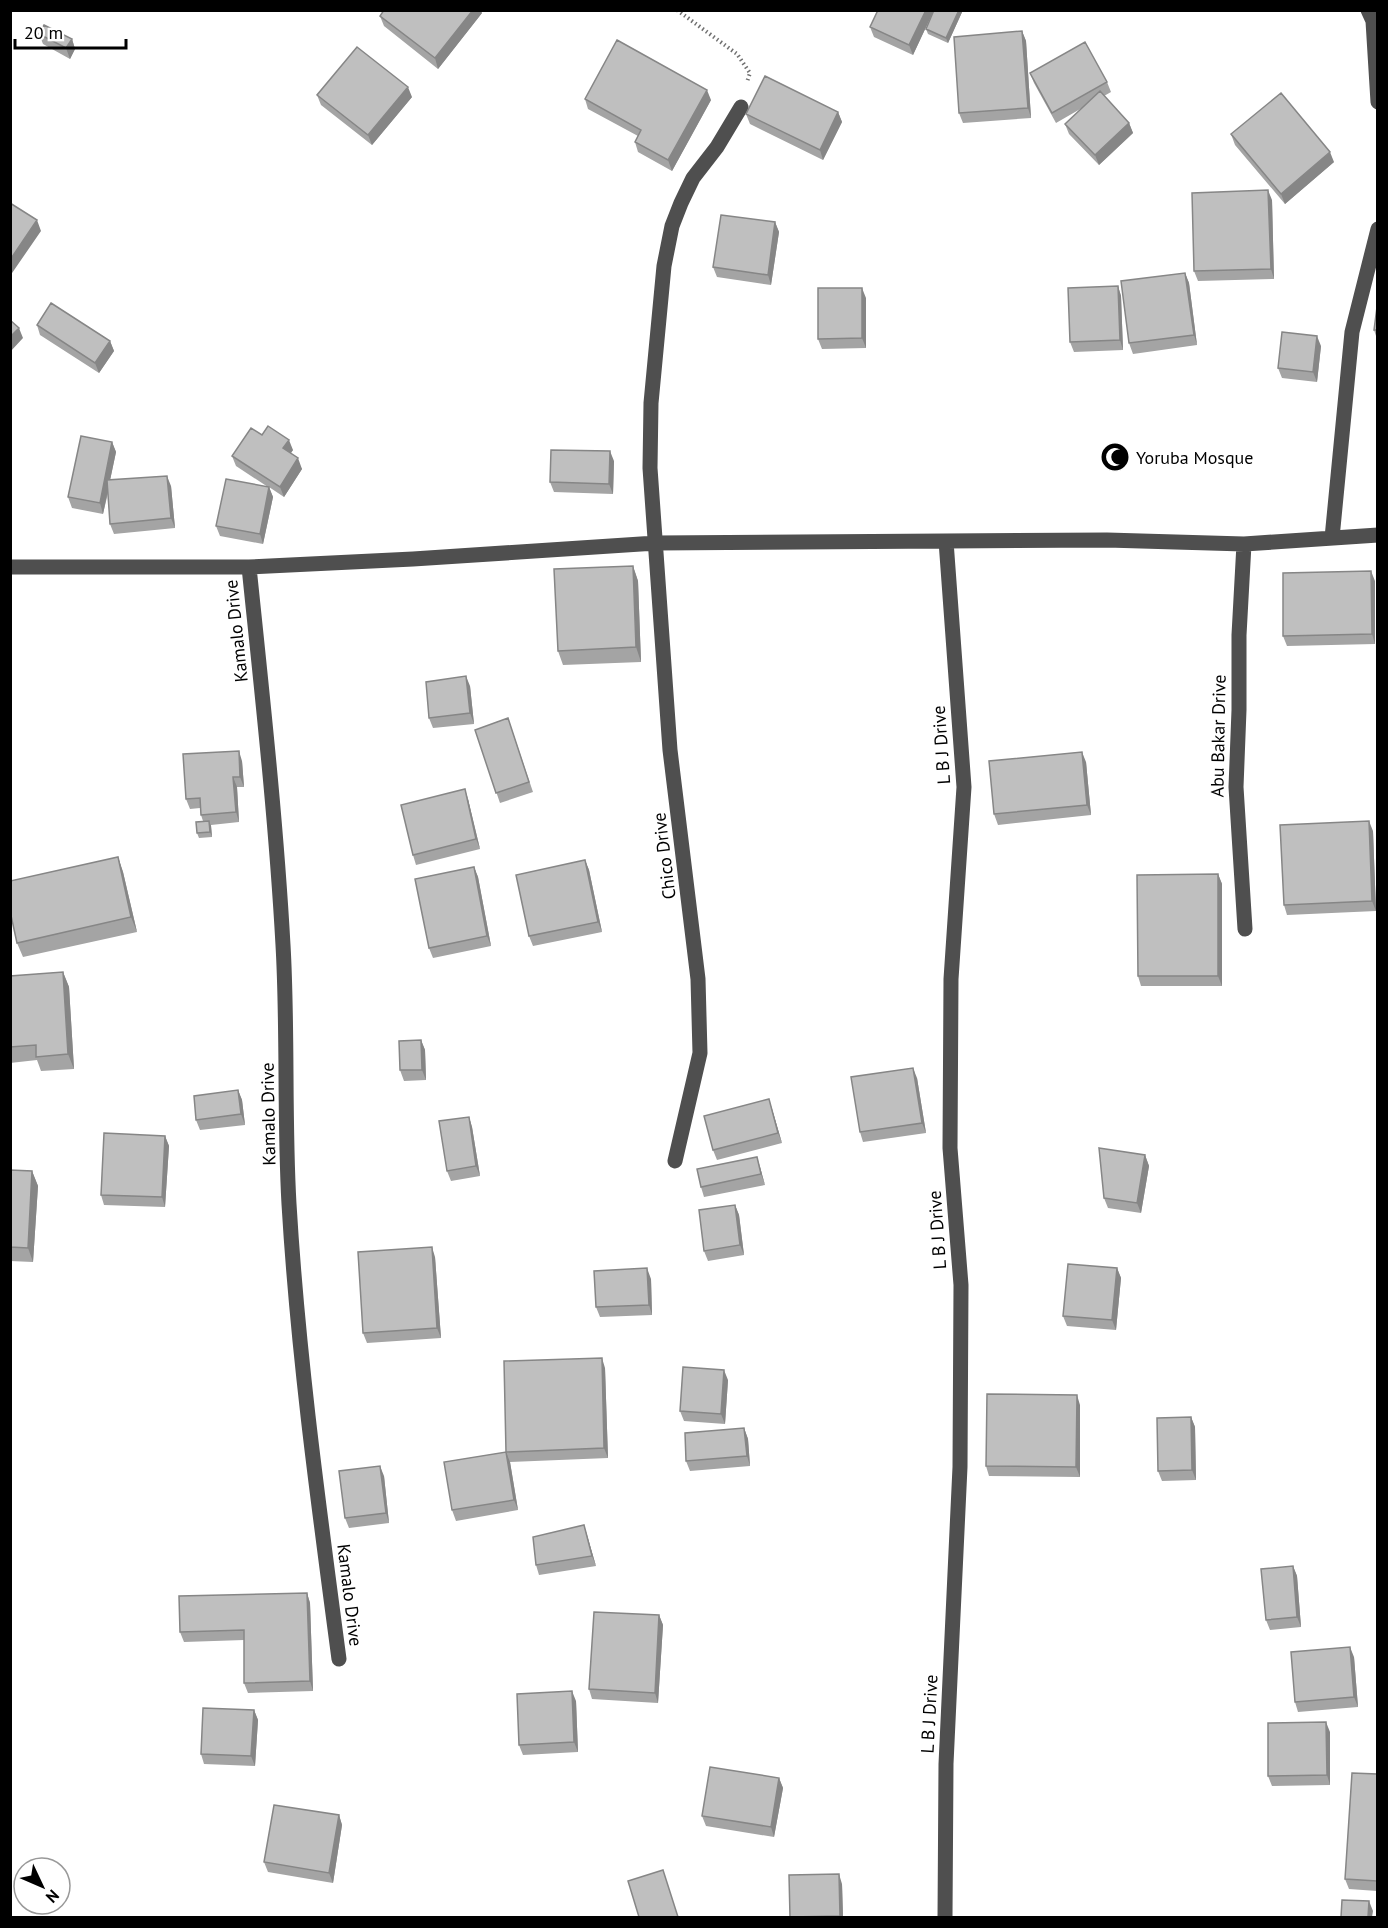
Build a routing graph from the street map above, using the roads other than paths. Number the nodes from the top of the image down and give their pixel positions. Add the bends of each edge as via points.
1 (1368, 10) edge
2 (1377, 102) edge
3 (741, 107) road end
4 (1377, 229) edge
5 (1377, 535) edge
6 (1332, 538) junction
7 (946, 541) junction
8 (656, 543) junction
9 (1245, 544) junction
10 (10, 567) edge
11 (249, 567) junction
12 (1245, 929) dead end
13 (675, 1161) dead end
14 (339, 1659) dead end
15 (945, 1917) edge

1 - 2 street via 1373,21
3 - 8 street, Chico Drive via 693,178 672,226 664,266 651,404 650,468
4 - 6 street via 1352,332
5 - 6 street
6 - 9 street
7 - 8 street
7 - 9 street
7 - 15 street, L B J Drive via 964,788 951,980 950,1148 961,1285 960,1467 946,1764
8 - 11 street
8 - 13 street, Chico Drive via 670,750 698,979 700,1053
9 - 12 street, Abu Bakar Drive via 1236,787
10 - 11 street
11 - 14 street, Kamalo Drive via 271,771 282,936 289,1203 298,1313

